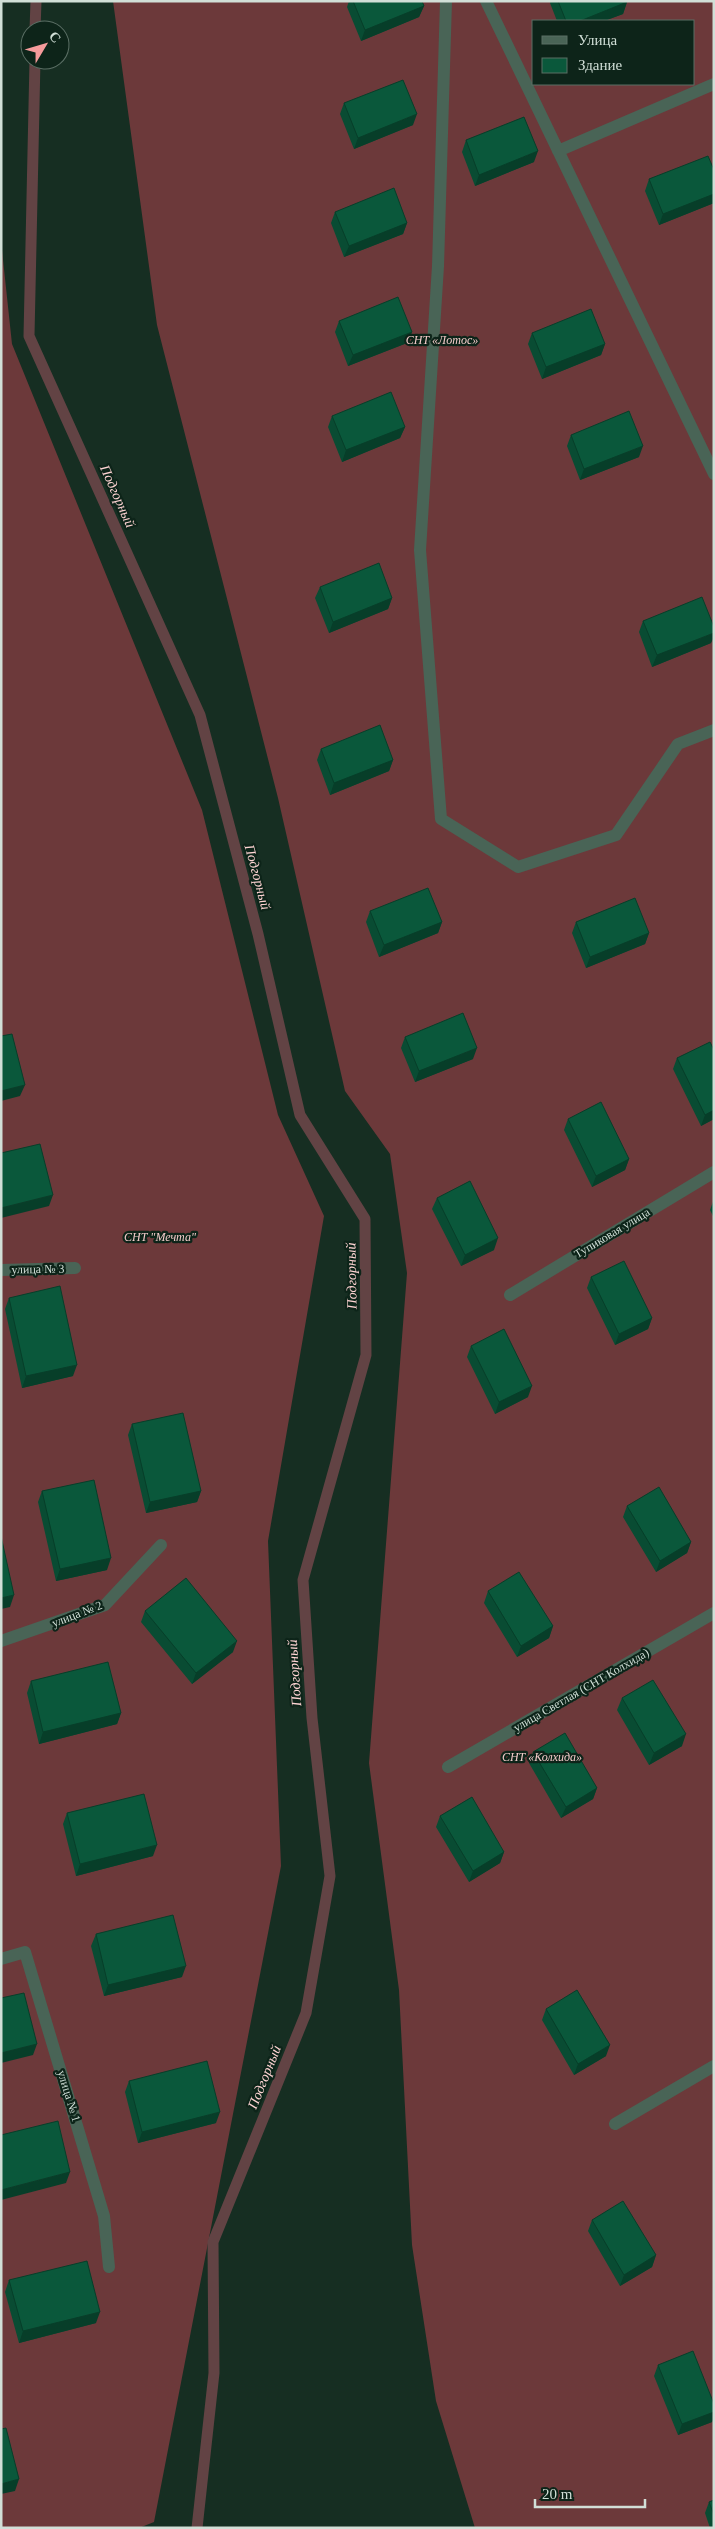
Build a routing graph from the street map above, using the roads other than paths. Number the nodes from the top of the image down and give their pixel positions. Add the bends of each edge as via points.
1 (446, 1) edge
2 (486, 1) edge
3 (714, 84) edge
4 (558, 151) junction
5 (714, 474) edge
6 (714, 730) edge
7 (714, 1172) edge
8 (75, 1268) dead end
9 (1, 1270) edge
10 (510, 1295) dead end
11 (161, 1545) dead end
12 (714, 1613) edge
13 (1, 1641) edge
14 (448, 1767) dead end
15 (1, 1959) edge
16 (714, 2066) edge
17 (615, 2124) dead end
18 (108, 2267) dead end

1 - 6 street via 438,266 420,550 441,819 518,867 616,835 678,744
2 - 4 street
3 - 4 street
4 - 5 street
7 - 10 street, Тупиковая улица
8 - 9 street, улица № 3
11 - 13 street, улица № 2 via 105,1605
12 - 14 street, улица Светлая (СНТ Колхида)
15 - 18 street, улица № 1 via 25,1952 104,2216
16 - 17 street

